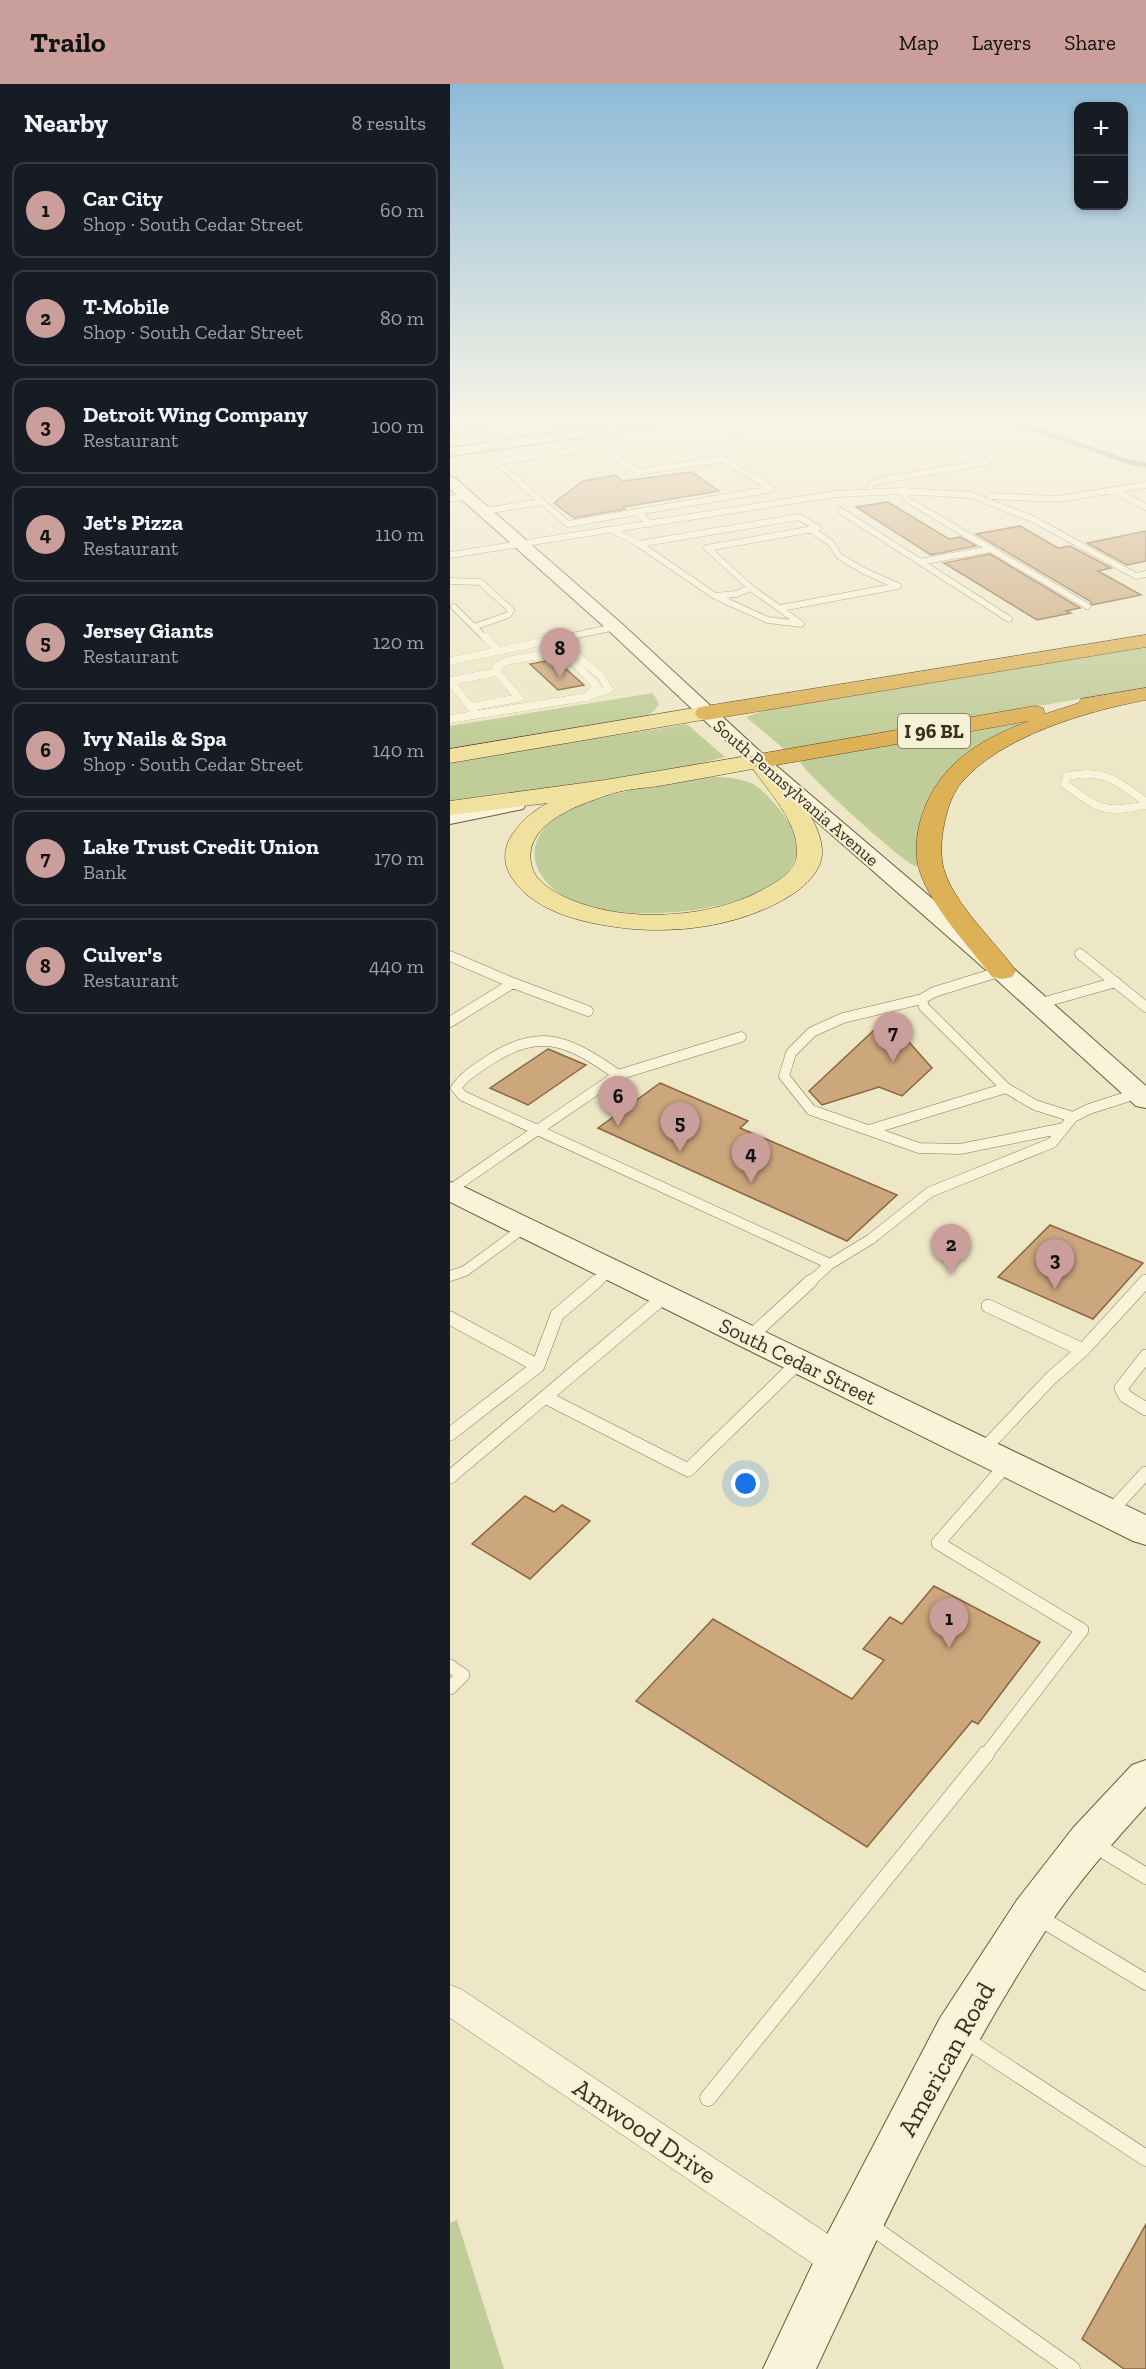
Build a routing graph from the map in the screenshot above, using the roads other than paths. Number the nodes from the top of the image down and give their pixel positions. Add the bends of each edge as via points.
1 (503, 529) edge
2 (621, 529) edge
3 (730, 529) edge
4 (810, 529) junction
5 (813, 529) edge
6 (868, 529) edge
7 (956, 529) edge
8 (1052, 529) edge
9 (612, 530) junction
10 (520, 544) junction
11 (639, 544) junction
12 (990, 549) junction
13 (450, 555) edge
14 (920, 562) junction
15 (1146, 574) edge
16 (450, 581) edge
17 (751, 588) junction
18 (715, 596) junction
19 (1087, 606) dead end
20 (454, 607) dead end
21 (780, 608) junction
22 (1009, 619) dead end
23 (474, 627) junction
24 (615, 627) junction
25 (1146, 641) edge
26 (499, 651) junction
27 (450, 661) edge
28 (506, 661) junction
29 (497, 672) junction
30 (450, 681) edge
31 (1146, 694) edge
32 (586, 697) junction
33 (1109, 700) junction
34 (470, 707) junction
35 (705, 713) junction
36 (476, 714) junction
37 (450, 718) edge
38 (450, 756) edge
39 (759, 761) junction
40 (612, 786) junction
41 (558, 796) junction
42 (1146, 803) edge
43 (450, 808) edge
44 (450, 817) edge
45 (1080, 954) dead end
46 (450, 956) edge
47 (1002, 971) junction
48 (1116, 982) junction
49 (513, 983) junction
50 (922, 999) junction
51 (1038, 1004) junction
52 (1146, 1007) edge
53 (588, 1011) dead end
54 (450, 1022) edge
55 (741, 1037) dead end
56 (618, 1075) junction
57 (1006, 1088) junction
58 (1142, 1097) edge
59 (1073, 1117) junction
60 (537, 1128) junction
61 (1064, 1128) junction
62 (868, 1130) junction
63 (450, 1190) edge
64 (525, 1227) junction
65 (830, 1264) junction
66 (611, 1270) junction
67 (450, 1276) edge
68 (1145, 1283) edge
69 (665, 1296) junction
70 (988, 1306) dead end
71 (450, 1318) edge
72 (749, 1338) junction
73 (1083, 1350) junction
74 (1146, 1356) edge
75 (799, 1362) junction
76 (537, 1366) junction
77 (545, 1397) junction
78 (1146, 1409) edge
79 (450, 1434) edge
80 (995, 1457) junction
81 (1146, 1473) edge
82 (450, 1477) edge
83 (1109, 1513) junction
84 (1146, 1531) edge
85 (450, 1666) edge
86 (450, 1688) edge
87 (1146, 1778) edge
88 (1088, 1841) junction
89 (1146, 1876) edge
90 (1032, 1914) junction
91 (1146, 1982) edge
92 (453, 2007) edge
93 (956, 2034) junction
94 (708, 2098) dead end
95 (1146, 2158) edge
96 (861, 2220) junction
97 (840, 2262) junction
98 (789, 2369) edge
99 (1071, 2369) edge

1 - 10 main road, South Pennsylvania Avenue
2 - 9 street
3 - 11 lane
4 - 5 lane
4 - 17 lane via 707,548
4 - 21 lane via 831,543 839,556 898,586
6 - 14 lane
7 - 12 lane
8 - 15 lane via 1137,576
9 - 10 street
9 - 11 lane
10 - 13 lane
10 - 24 main road, South Pennsylvania Avenue
11 - 18 lane
12 - 14 lane
12 - 19 lane
14 - 22 lane
16 - 23 lane via 480,582 511,610 508,615
17 - 18 lane
17 - 21 lane
18 - 21 lane via 766,620 801,624
20 - 23 lane
23 - 26 lane
24 - 26 lane
24 - 35 main road, South Pennsylvania Avenue
25 - 35 highway, I 96 BL
26 - 27 lane
28 - 29 lane via 498,666
28 - 32 lane via 568,656 597,686
28 - 32 lane via 574,651 609,687 604,693
29 - 30 lane
29 - 34 lane via 519,698
30 - 34 lane
31 - 33 highway, I 96 BL
32 - 36 lane
33 - 39 highway, I 96 BL
33 - 47 highway via 1041,724 986,750 958,771 940,796 931,821 929,850 933,873
34 - 36 lane
35 - 38 main road, I 96 BL
35 - 39 main road, South Pennsylvania Avenue
36 - 37 lane
39 - 40 main road, I 96 BL
39 - 40 main road via 808,836 807,864 796,879 771,897 704,918 652,922 598,916 554,902 525,879 519,868 518,849 535,823 556,808
39 - 47 main road, South Pennsylvania Avenue
40 - 41 main road, I 96 BL
41 - 43 main road, I 96 BL
41 - 44 main road
42 - 42 lane via 1116,812 1099,809 1065,784 1067,776 1085,771 1104,772
45 - 48 lane
46 - 49 lane
47 - 50 lane
47 - 51 main road, South Pennsylvania Avenue
48 - 51 lane
48 - 52 lane
49 - 53 lane
49 - 54 lane
50 - 57 lane via 924,1007
50 - 62 lane via 843,1018 812,1032 791,1053 784,1076 811,1110
51 - 58 main road, South Pennsylvania Avenue
55 - 56 lane
56 - 60 lane
56 - 60 lane via 594,1058 550,1041 524,1042 462,1078 456,1088 463,1096
57 - 59 lane via 1035,1105
57 - 62 lane
58 - 59 lane via 1089,1109
59 - 61 lane
60 - 63 lane
60 - 65 lane
61 - 62 lane via 938,1150 919,1148
61 - 65 lane via 1052,1143 930,1192 871,1239
63 - 64 main road, South Cedar Street
64 - 66 main road, South Cedar Street
64 - 67 lane via 465,1271
65 - 72 lane
66 - 69 main road, South Cedar Street
66 - 76 lane via 557,1315
68 - 73 lane
69 - 72 main road, South Cedar Street
69 - 77 lane
70 - 73 lane
71 - 76 lane
72 - 75 main road, South Cedar Street
73 - 80 lane via 1051,1378
74 - 78 lane via 1121,1388 1125,1396
75 - 77 lane via 688,1470
75 - 80 main road, South Cedar Street
76 - 79 lane
77 - 82 lane
80 - 83 main road, South Cedar Street
80 - 94 lane via 938,1543 1082,1630 992,1750
81 - 83 lane
83 - 84 main road, South Cedar Street
85 - 86 lane via 463,1675
87 - 88 main road, American Road
88 - 89 lane
88 - 90 main road, American Road
90 - 91 lane
90 - 93 main road, American Road
92 - 97 street, Amwood Drive
93 - 95 lane
93 - 96 main road, American Road
96 - 97 main road, American Road
96 - 99 lane
97 - 98 main road, American Road

